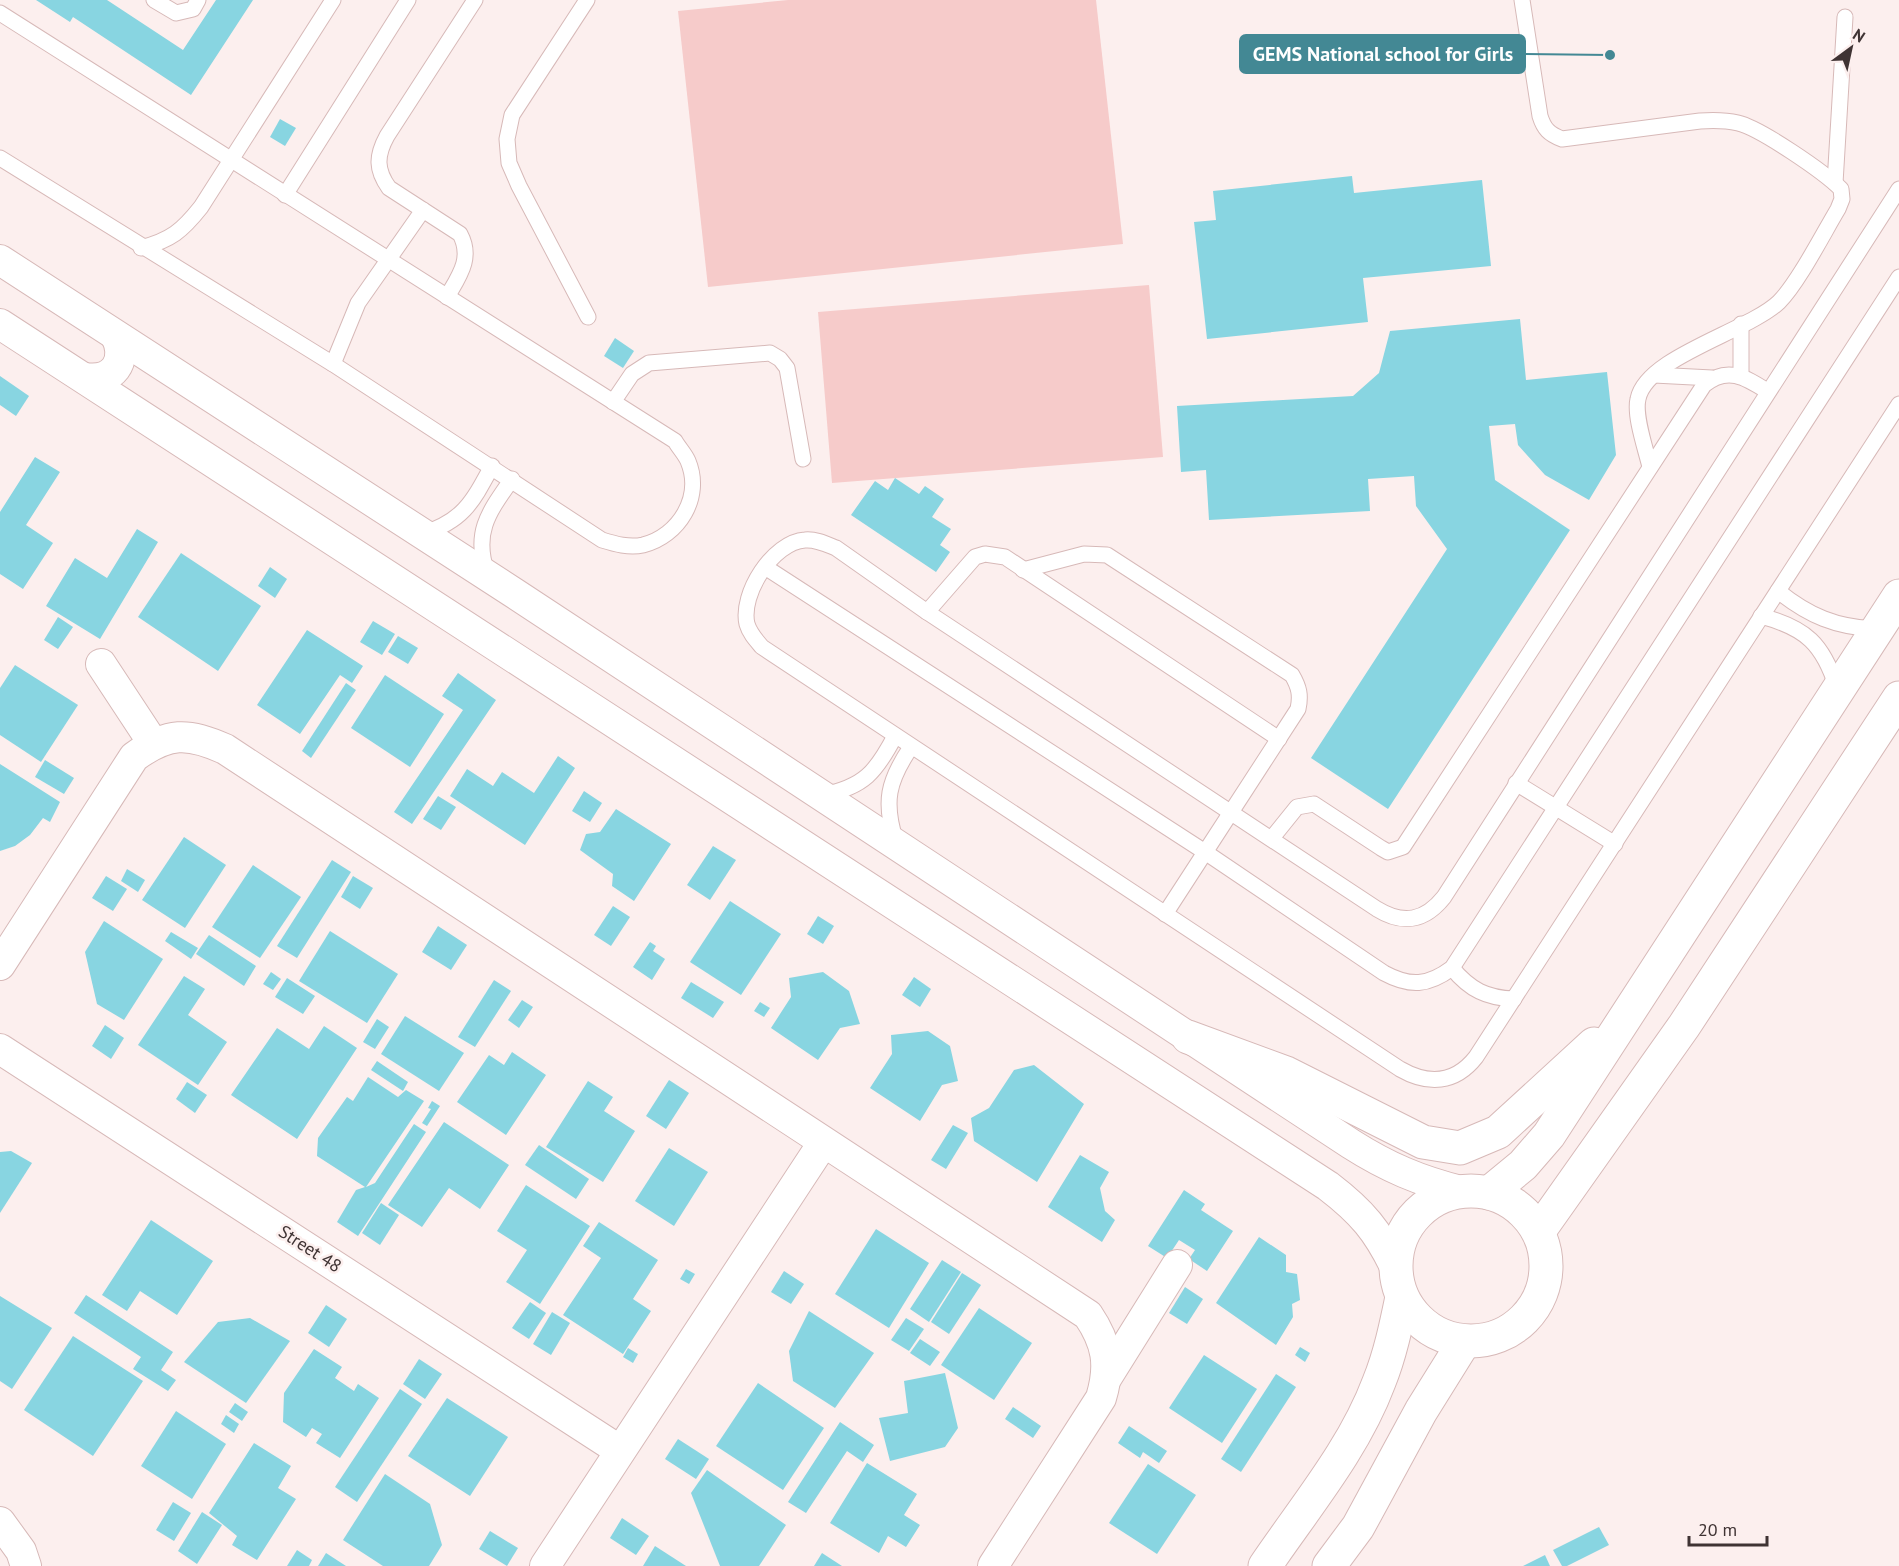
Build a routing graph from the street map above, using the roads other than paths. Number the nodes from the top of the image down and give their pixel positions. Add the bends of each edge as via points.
1 (154, 0) edge
2 (198, 0) edge
3 (333, 0) edge
4 (408, 0) edge
5 (475, 0) edge
6 (587, 0) edge
7 (1522, 0) edge
8 (0, 13) edge
9 (1845, 17) dead end
10 (0, 158) edge
11 (230, 161) junction
12 (1835, 183) junction
13 (1899, 189) edge
14 (285, 195) junction
15 (423, 210) junction
16 (141, 248) junction
17 (390, 259) junction
18 (0, 260) edge
19 (1899, 277) edge
20 (447, 297) junction
21 (588, 317) dead end
22 (0, 324) edge
23 (1741, 324) junction
24 (116, 336) junction
25 (333, 364) junction
26 (1654, 375) junction
27 (1741, 375) junction
28 (85, 378) junction
29 (1712, 378) junction
30 (1767, 391) junction
31 (613, 402) junction
32 (1899, 404) edge
33 (802, 459) dead end
34 (492, 466) junction
35 (1650, 467) junction
36 (512, 479) junction
37 (421, 534) junction
38 (765, 567) junction
39 (1023, 570) junction
40 (488, 576) junction
41 (1778, 591) junction
42 (1899, 596) edge
43 (927, 612) junction
44 (1761, 616) junction
45 (1875, 629) junction
46 (100, 664) dead end
47 (1837, 688) junction
48 (1899, 698) edge
49 (895, 736) junction
50 (1279, 739) junction
51 (153, 743) junction
52 (911, 747) junction
53 (1516, 783) junction
54 (822, 795) junction
55 (1557, 808) junction
56 (1232, 811) junction
57 (1272, 838) junction
58 (897, 844) junction
59 (1615, 844) junction
60 (1205, 852) junction
61 (1165, 914) junction
62 (0, 965) edge
63 (1452, 969) junction
64 (1514, 999) junction
65 (1632, 1008) junction
66 (1188, 1037) junction
67 (0, 1049) edge
68 (823, 1143) junction
69 (1475, 1192) junction
70 (1539, 1231) junction
71 (1177, 1265) dead end
72 (1399, 1283) junction
73 (1464, 1342) junction
74 (1107, 1377) junction
75 (620, 1450) junction
76 (0, 1522) edge
77 (26, 1566) edge
78 (545, 1566) edge
79 (993, 1566) edge
80 (1265, 1566) edge
81 (1329, 1566) edge

1 - 2 lane via 176,13 193,9
3 - 11 lane
4 - 14 lane
5 - 15 lane via 380,149 377,162 389,188
6 - 21 lane via 512,115 507,139 509,163 519,186
7 - 12 lane via 1540,116 1551,135 1562,139 1720,120 1740,123
8 - 11 lane
9 - 12 lane
10 - 16 lane
11 - 14 lane
11 - 16 lane via 184,228 165,241
12 - 23 lane via 1841,189 1838,209 1785,294 1769,309
13 - 30 lane
14 - 17 lane
15 - 17 lane
15 - 20 lane via 460,234 466,245 467,257
16 - 25 lane
17 - 20 lane
17 - 25 lane via 358,303
18 - 24 street
19 - 55 lane
20 - 31 lane
22 - 28 street
23 - 26 lane
23 - 27 lane
24 - 28 street via 121,358 116,369 108,377
24 - 37 street
25 - 34 lane
26 - 29 lane
26 - 35 lane via 1642,386 1637,401
27 - 29 lane via 1731,373
27 - 30 lane
28 - 72 street via 1328,1186 1375,1229
29 - 35 lane
30 - 53 lane
31 - 33 lane via 632,374 649,363 770,353 787,368
31 - 36 lane via 675,441 688,461 693,484 689,507 678,525 642,545 621,546 602,540
32 - 41 lane
34 - 36 lane
34 - 37 lane via 462,514 444,527
35 - 57 lane via 1403,847 1388,852 1314,804 1297,807
36 - 40 lane via 485,520 482,558
37 - 40 street
38 - 43 lane via 775,553 789,544 821,542 836,548
38 - 49 lane via 746,611 753,637 762,647
38 - 60 lane
39 - 43 lane via 995,554 975,557
39 - 50 lane
39 - 50 lane via 1084,554 1107,555 1292,675 1298,685 1298,709
40 - 54 street
41 - 44 lane
41 - 45 lane via 1823,620 1849,628
42 - 45 street
43 - 56 lane
44 - 47 lane via 1788,624 1811,639 1828,662
44 - 59 lane
45 - 47 street
46 - 51 street
47 - 65 street
48 - 70 street via 1684,1026
49 - 52 lane
49 - 54 lane via 868,778 846,790
50 - 56 lane
51 - 62 street via 134,757 121,775
51 - 68 street via 177,736 202,738 225,749
52 - 58 lane via 896,768 888,793 888,819
52 - 61 lane
53 - 55 lane
53 - 57 lane via 1444,897 1421,917 1390,917
54 - 58 street
55 - 59 lane
55 - 63 lane
56 - 57 lane
56 - 60 lane
58 - 66 street
59 - 64 lane
60 - 61 lane
60 - 63 lane via 1400,982 1419,984 1437,980
61 - 64 lane via 1400,1069 1425,1080 1449,1079 1469,1066
63 - 64 lane via 1479,993
65 - 66 street via 1498,1132 1460,1148 1423,1142 1286,1072
65 - 69 street via 1549,1135 1523,1165
66 - 69 street via 1383,1164 1418,1180
67 - 75 street, Street 48
68 - 74 street via 1088,1315 1104,1344
68 - 75 street
69 - 70 street via 1510,1201
69 - 72 street via 1434,1200 1413,1217 1399,1242
70 - 73 street via 1547,1265 1541,1296 1523,1322 1496,1338
71 - 74 street
72 - 73 street via 1417,1319 1439,1335
72 - 80 street via 1390,1351 1379,1384 1357,1429
73 - 81 street via 1421,1411 1358,1527
74 - 79 street via 1101,1398
75 - 78 street
76 - 77 street via 21,1551

